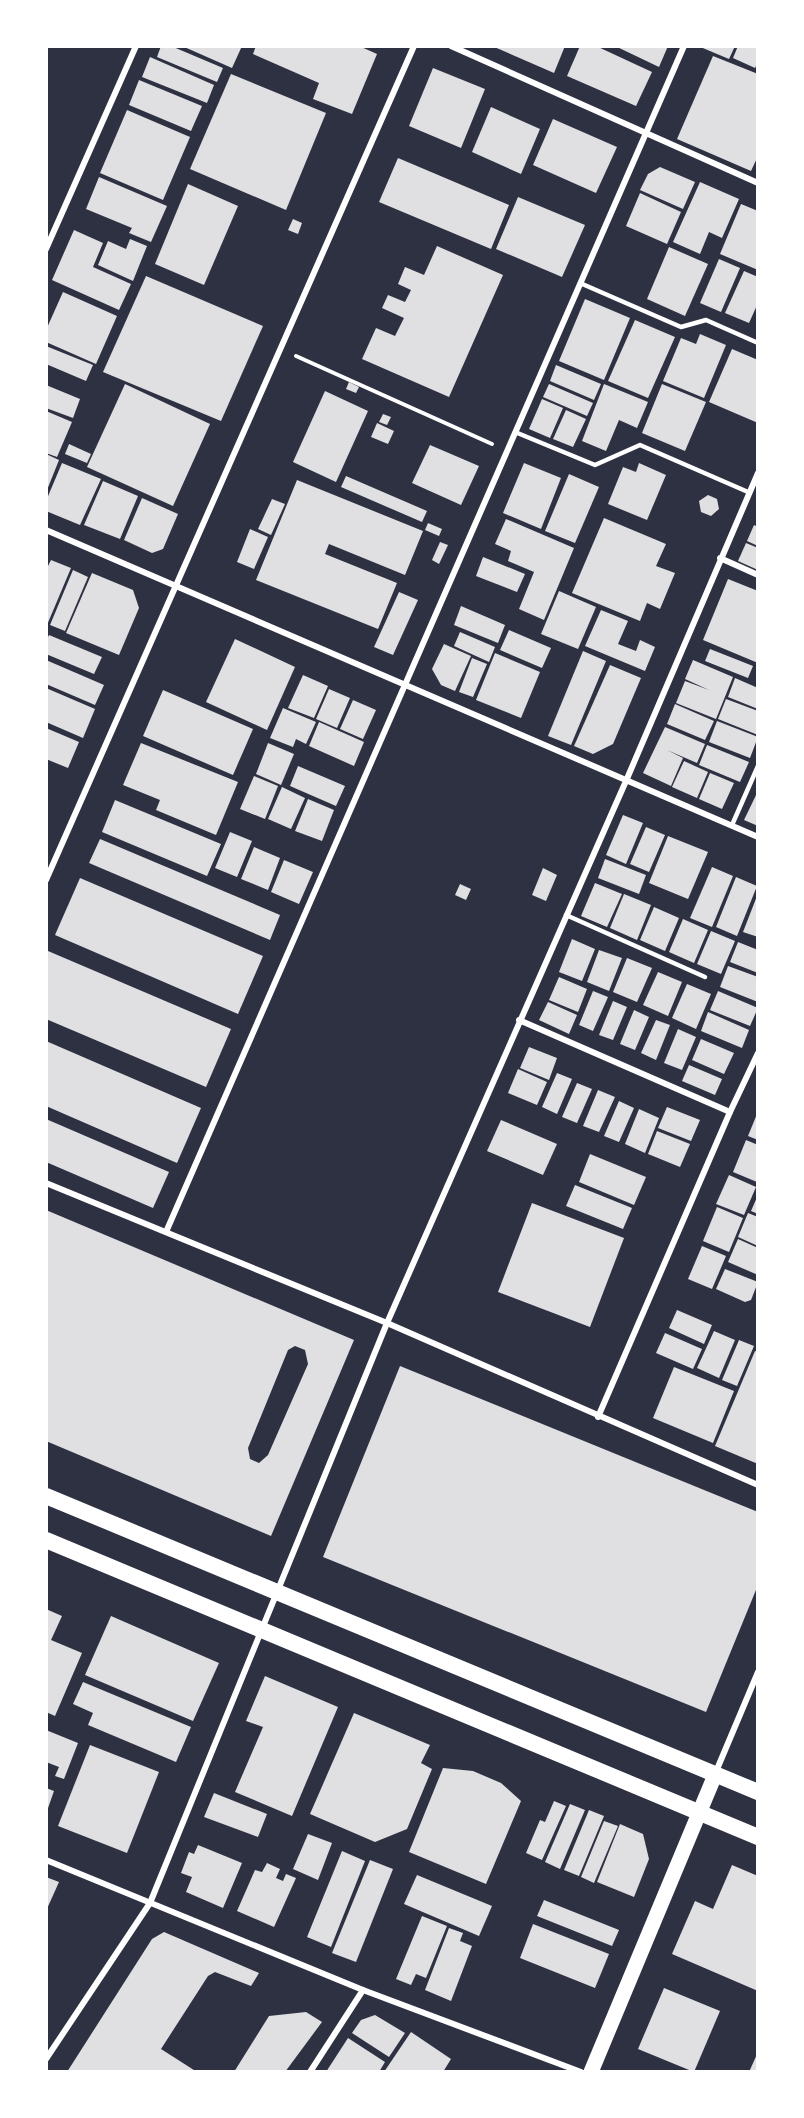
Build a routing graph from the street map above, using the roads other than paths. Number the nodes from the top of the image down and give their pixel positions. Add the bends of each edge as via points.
1 (136, 46) edge
2 (414, 46) edge
3 (451, 46) edge
4 (684, 46) edge
5 (645, 132) junction
6 (758, 183) edge
7 (46, 249) edge
8 (579, 283) junction
9 (758, 343) edge
10 (515, 432) junction
11 (758, 472) edge
12 (748, 492) junction
13 (46, 530) edge
14 (720, 558) junction
15 (758, 575) edge
16 (176, 585) junction
17 (404, 685) junction
18 (758, 766) edge
19 (626, 781) junction
20 (732, 825) junction
21 (758, 837) edge
22 (46, 880) edge
23 (566, 915) junction
24 (705, 977) dead end
25 (519, 1020) junction
26 (758, 1053) edge
27 (730, 1112) junction
28 (46, 1183) edge
29 (166, 1232) junction
30 (387, 1323) junction
31 (598, 1417) junction
32 (758, 1485) edge
33 (46, 1496) edge
34 (46, 1540) edge
35 (276, 1592) junction
36 (261, 1630) junction
37 (758, 1672) edge
38 (715, 1775) junction
39 (758, 1792) edge
40 (699, 1814) junction
41 (758, 1837) edge
42 (46, 1860) edge
43 (150, 1903) junction
44 (363, 1990) junction
45 (46, 2059) edge
46 (310, 2072) edge
47 (581, 2072) edge
48 (591, 2072) edge

1 - 7 street
2 - 16 street
3 - 5 street
4 - 5 street
5 - 6 street
5 - 8 street
8 - 9 lane via 681,327 706,320
8 - 10 street
10 - 12 lane via 595,465 640,445
10 - 17 street
11 - 12 street
12 - 14 street
13 - 16 street
14 - 15 street
14 - 19 street
16 - 17 street
16 - 22 street
17 - 19 street
17 - 29 street
18 - 20 lane
19 - 20 street
19 - 23 street
20 - 21 street
23 - 24 lane
23 - 25 street
25 - 27 street
25 - 30 street
26 - 27 street
27 - 31 street
28 - 29 street
29 - 30 street
30 - 31 street
30 - 35 street
31 - 32 street
33 - 35 highway
34 - 36 highway
35 - 36 street
35 - 38 highway
36 - 40 highway
36 - 43 street
37 - 38 street
38 - 39 highway
38 - 40 main road
40 - 41 highway
40 - 48 main road
42 - 43 street
43 - 44 street
43 - 45 street
44 - 46 street
44 - 47 street

